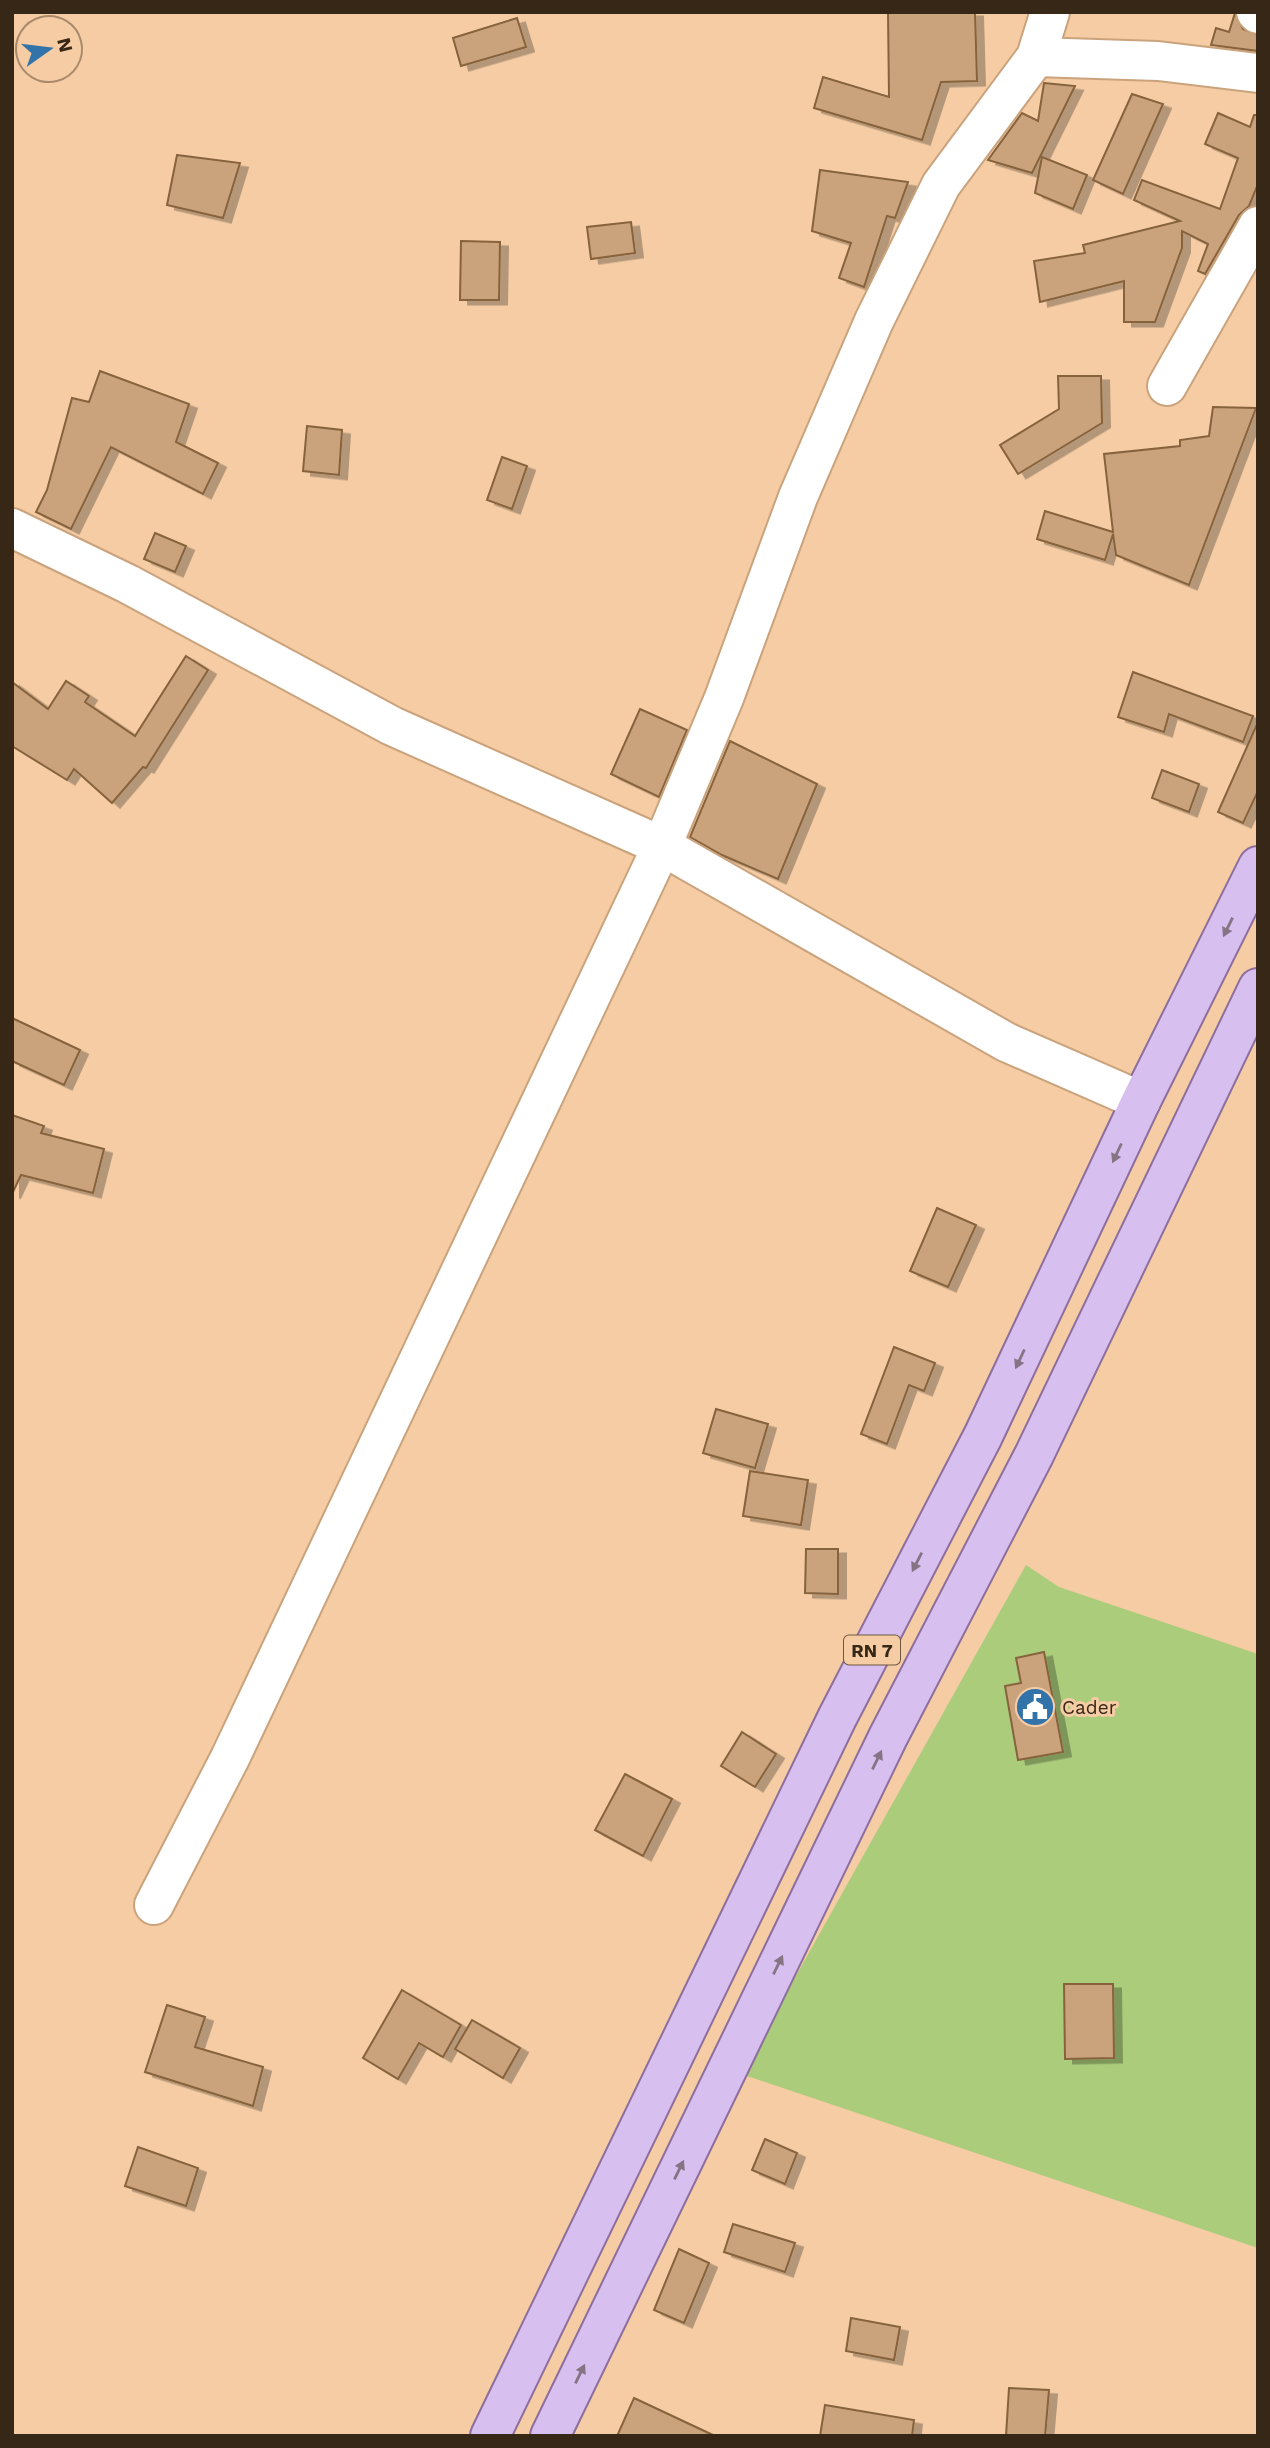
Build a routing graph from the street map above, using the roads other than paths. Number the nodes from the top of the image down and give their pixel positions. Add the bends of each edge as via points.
1 (1050, 12) edge
2 (1036, 57) junction
3 (1258, 73) edge
4 (1258, 226) edge
5 (1167, 386) dead end
6 (12, 528) edge
7 (662, 846) junction
8 (1258, 866) edge
9 (1258, 988) edge
10 (1141, 1101) junction
11 (154, 1905) dead end
12 (490, 2436) edge
13 (550, 2436) edge

1 - 2 street
2 - 3 street via 1158,61
2 - 7 street via 941,186 874,321 798,497 724,698
4 - 5 street
6 - 7 street via 128,584 392,726
7 - 10 street via 1006,1042
7 - 11 street via 230,1758
8 -> 10 main road, RN 7
13 -> 9 main road, RN 7 via 888,1737 1034,1455
10 -> 12 main road, RN 7 via 983,1436 837,1718

